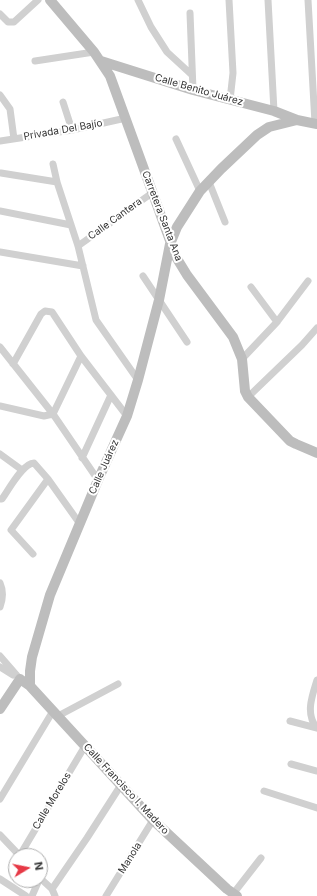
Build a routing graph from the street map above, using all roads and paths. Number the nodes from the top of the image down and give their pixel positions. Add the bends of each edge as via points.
1 (38, 0) edge
2 (50, 0) edge
3 (138, 0) edge
4 (229, 0) edge
5 (268, 0) edge
6 (308, 0) edge
7 (190, 13) dead end
8 (0, 14) edge
9 (94, 52) junction
10 (35, 61) dead end
11 (101, 61) junction
12 (192, 75) junction
13 (193, 90) junction
14 (0, 95) edge
15 (230, 100) junction
16 (64, 102) dead end
17 (274, 111) junction
18 (126, 118) junction
19 (297, 120) junction
20 (316, 123) edge
21 (72, 130) junction
22 (14, 139) junction
23 (176, 139) dead end
24 (0, 141) edge
25 (53, 164) dead end
26 (1, 173) edge
27 (57, 182) junction
28 (209, 182) junction
29 (200, 191) junction
30 (152, 193) junction
31 (0, 211) edge
32 (225, 222) dead end
33 (71, 225) junction
34 (170, 244) junction
35 (78, 246) junction
36 (0, 252) edge
37 (83, 266) junction
38 (144, 276) dead end
39 (308, 281) dead end
40 (251, 287) dead end
41 (159, 300) junction
42 (276, 322) junction
43 (317, 328) edge
44 (187, 342) dead end
45 (0, 347) edge
46 (81, 356) junction
47 (242, 359) junction
48 (13, 364) junction
49 (138, 380) junction
50 (112, 395) junction
51 (248, 397) junction
52 (0, 406) edge
53 (53, 414) junction
54 (128, 416) junction
55 (317, 453) edge
56 (0, 454) edge
57 (82, 458) junction
58 (22, 470) junction
59 (48, 479) junction
60 (98, 480) junction
61 (0, 499) edge
62 (80, 524) junction
63 (33, 554) dead end
64 (1, 585) edge
65 (0, 607) edge
66 (0, 656) edge
67 (0, 667) edge
68 (20, 679) junction
69 (317, 680) edge
70 (118, 684) dead end
71 (30, 686) junction
72 (0, 709) edge
73 (56, 714) junction
74 (290, 721) dead end
75 (317, 728) edge
76 (85, 746) junction
77 (291, 764) dead end
78 (317, 771) edge
79 (121, 785) junction
80 (264, 791) dead end
81 (0, 799) edge
82 (317, 808) edge
83 (153, 820) junction
84 (0, 835) edge
85 (12, 848) edge
86 (25, 848) edge
87 (261, 858) dead end
88 (0, 879) edge
89 (53, 892) edge
90 (230, 894) edge
91 (26, 896) edge
92 (106, 896) edge

1 - 8 street via 14,22 8,22
2 - 9 street, Carretera Santa Ana
3 - 12 street via 151,27 168,52
4 - 15 street via 233,73
5 - 17 street
6 - 20 street
7 - 12 street
9 - 10 street
9 - 11 street, Carretera Santa Ana
11 - 13 street, Calle Benito Juárez
11 - 18 street, Carretera Santa Ana
12 - 13 street
13 - 15 street, Calle Benito Juárez
14 - 22 street via 10,109
15 - 17 street, Calle Benito Juárez
16 - 21 street
17 - 19 street, Calle Benito Juárez
18 - 21 street, Privada Del Bajío
18 - 30 street, Carretera Santa Ana
19 - 20 street, Calle Benito Juárez
19 - 28 street, Calle Benito Juárez via 263,130
21 - 22 street, Privada Del Bajío
22 - 24 street, Privada Del Bajío
23 - 29 street
25 - 27 street
26 - 27 street
27 - 33 street
28 - 29 street, Calle Benito Juárez
28 - 32 street
29 - 34 street, Calle Benito Juárez
30 - 34 street, Carretera Santa Ana
30 - 35 street, Calle Cantera
31 - 33 street
33 - 35 street
34 - 41 street, Calle Juárez
34 - 47 street, Carretera Santa Ana via 187,275 233,337
35 - 37 street
36 - 37 street
37 - 49 street via 96,320
38 - 41 street
39 - 42 street
40 - 42 street
41 - 44 street
41 - 49 street, Calle Juárez
42 - 47 street
43 - 51 street
45 - 48 street
46 - 48 street via 52,312 48,311 41,314
46 - 50 street
46 - 53 street
47 - 51 street, Carretera Santa Ana
48 - 53 street
49 - 54 street, Calle Juárez
50 - 54 street
50 - 57 street
51 - 55 street via 290,440
52 - 53 street via 44,416
53 - 57 street
54 - 60 street, Calle Juárez
56 - 58 street
57 - 60 street
58 - 59 street via 34,462
58 - 61 street
59 - 62 street
59 - 63 street via 11,530
60 - 62 street, Calle Juárez
62 - 71 street, Calle Juárez via 50,595 41,624 32,657
64 - 65 street via 3,599
66 - 68 street
67 - 68 street
68 - 71 street, Calle Francisco I. Madero
68 - 72 street
69 - 75 street via 311,706 312,722
70 - 73 street
71 - 73 street, Calle Francisco I. Madero
73 - 76 street, Calle Francisco I. Madero
73 - 81 street
74 - 75 street
76 - 79 street, Calle Francisco I. Madero
76 - 86 street, Calle Morelos
77 - 78 street
79 - 83 street, Calle Francisco I. Madero
79 - 89 street
80 - 82 street
83 - 90 street, Calle Francisco I. Madero
83 - 92 street, Manola
84 - 85 street
87 - 90 street
88 - 91 street

